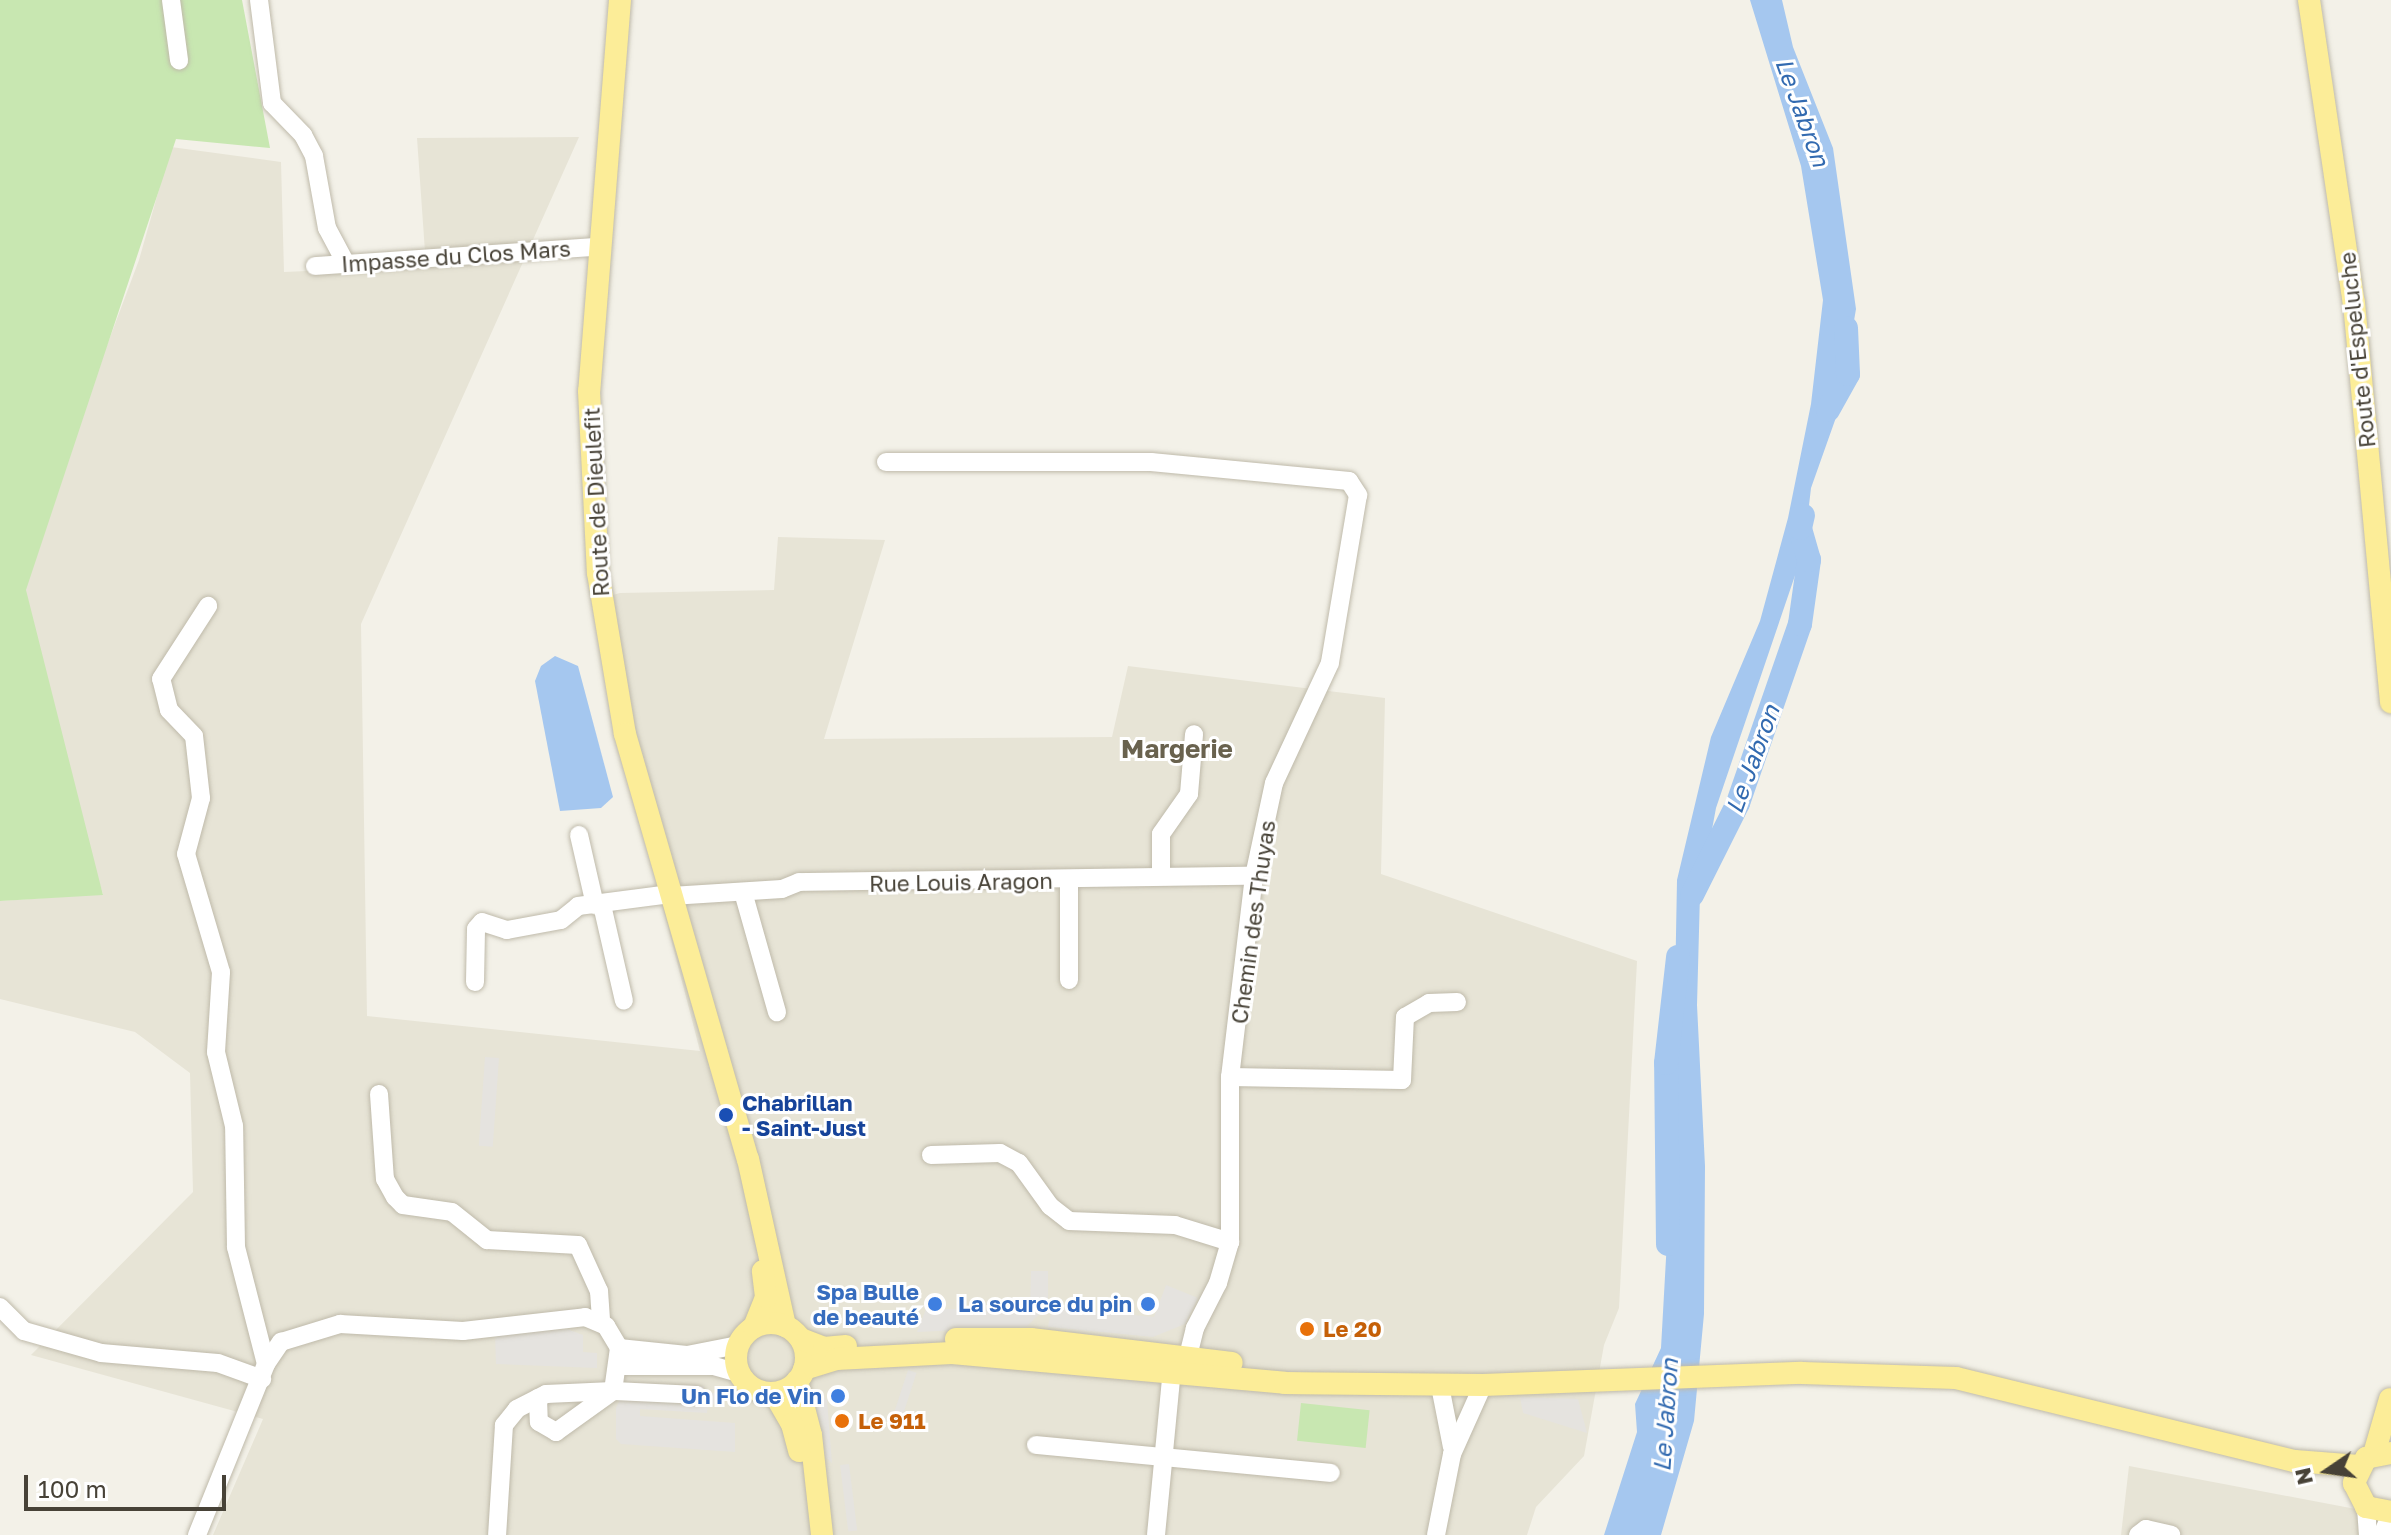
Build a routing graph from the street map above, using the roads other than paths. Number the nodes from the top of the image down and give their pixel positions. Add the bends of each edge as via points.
1 (171, 0) edge
2 (259, 0) edge
3 (620, 0) edge
4 (2309, 0) edge
5 (179, 60) dead end
6 (597, 247) junction
7 (346, 263) junction
8 (315, 266) dead end
9 (886, 462) dead end
10 (208, 606) dead end
11 (2391, 702) edge
12 (1194, 734) dead end
13 (579, 835) dead end
14 (1161, 876) junction
15 (1254, 876) junction
16 (1069, 880) junction
17 (743, 892) junction
18 (670, 895) junction
19 (598, 905) junction
20 (1069, 980) dead end
21 (475, 982) dead end
22 (700, 993) junction
23 (624, 1001) dead end
24 (1457, 1002) dead end
25 (777, 1012) dead end
26 (1230, 1077) junction
27 (379, 1094) dead end
28 (931, 1155) dead end
29 (1230, 1242) junction
30 (0, 1307) edge
31 (601, 1323) junction
32 (754, 1327) junction
33 (793, 1332) junction
34 (738, 1345) junction
35 (619, 1357) junction
36 (1180, 1363) junction
37 (264, 1371) junction
38 (739, 1373) junction
39 (801, 1375) junction
40 (1483, 1385) junction
41 (1440, 1386) junction
42 (2390, 1390) edge
43 (613, 1391) junction
44 (774, 1393) junction
45 (697, 1395) dead end
46 (538, 1398) junction
47 (2391, 1425) edge
48 (1036, 1445) dead end
49 (1452, 1454) junction
50 (1166, 1456) junction
51 (2375, 1457) edge
52 (2295, 1461) junction
53 (1331, 1473) dead end
54 (2361, 1499) junction
55 (2391, 1513) edge
56 (197, 1535) edge
57 (497, 1535) edge
58 (812, 1535) edge
59 (822, 1535) edge
60 (1156, 1535) edge
61 (1436, 1535) edge
62 (2138, 1535) edge
63 (2171, 1535) edge
64 (2368, 1535) edge
65 (2382, 1535) edge

1 - 5 street
2 - 7 street via 272,103 303,135 314,156 327,228
3 - 6 main road, Route de Dieulefit
4 - 11 main road, Route d'Espeluche via 2354,303
6 - 7 street, Impasse du Clos Mars
6 - 18 main road, Route de Dieulefit via 589,391 598,573 613,683
7 - 8 street, Impasse du Clos Mars
9 - 15 street, Chemin des Thuyas via 1151,462 1349,481 1358,495 1330,663 1274,783
10 - 37 street via 161,679 169,710 194,736 201,798 186,854 221,972 216,1052 234,1126 236,1247
12 - 14 street via 1189,794 1161,834
13 - 19 street
14 - 15 street, Rue Louis Aragon
14 - 16 street, Rue Louis Aragon
15 - 26 street, Chemin des Thuyas
16 - 17 street, Rue Louis Aragon via 799,882 791,888
16 - 20 street
17 - 18 street, Rue Louis Aragon
17 - 25 street
18 - 19 street, Rue Louis Aragon
18 - 22 main road, Route de Dieulefit
19 - 21 street, Rue Louis Aragon via 578,906 561,920 507,930 482,922 476,929
19 - 23 street
22 - 32 main road, Route de Dieulefit via 765,1276 766,1297
22 - 33 main road, Route de Dieulefit
24 - 26 street via 1429,1003 1405,1017 1402,1080
26 - 29 street, Chemin des Thuyas
27 - 31 street via 385,1179 395,1197 403,1205 452,1212 487,1240 578,1245 599,1291
28 - 29 street via 1000,1153 1019,1163 1050,1206 1069,1221 1175,1225
29 - 36 street, Chemin des Thuyas
30 - 37 street via 24,1331 85,1349
31 - 35 street
31 - 37 street via 585,1317 463,1331 340,1324 281,1342
32 - 33 main road
32 - 34 main road
33 - 36 main road via 824,1348 1031,1339
33 - 39 main road
34 - 35 street via 687,1355
34 - 38 main road
35 - 38 street
35 - 43 street
36 - 39 main road via 1110,1364 952,1353 836,1359
36 - 41 main road via 1285,1383
36 - 50 street, Chemin des Thuyas
37 - 56 street
38 - 44 main road via 754,1388
39 - 44 main road
39 - 59 main road
40 - 41 main road
40 - 49 street
40 - 52 main road via 1738,1375 1956,1378
41 - 49 street
42 - 47 main road
42 - 51 main road
43 - 45 street
43 - 46 street via 553,1392
43 - 46 street via 556,1432 539,1422
44 - 58 main road via 797,1437
46 - 57 street via 517,1409 504,1425
48 - 50 street
49 - 61 street
50 - 53 street
50 - 60 street, Chemin des Thuyas
51 - 52 main road
51 - 54 main road
52 - 54 main road
54 - 55 main road
54 - 64 street
55 - 65 street
62 - 63 street via 2146,1529

